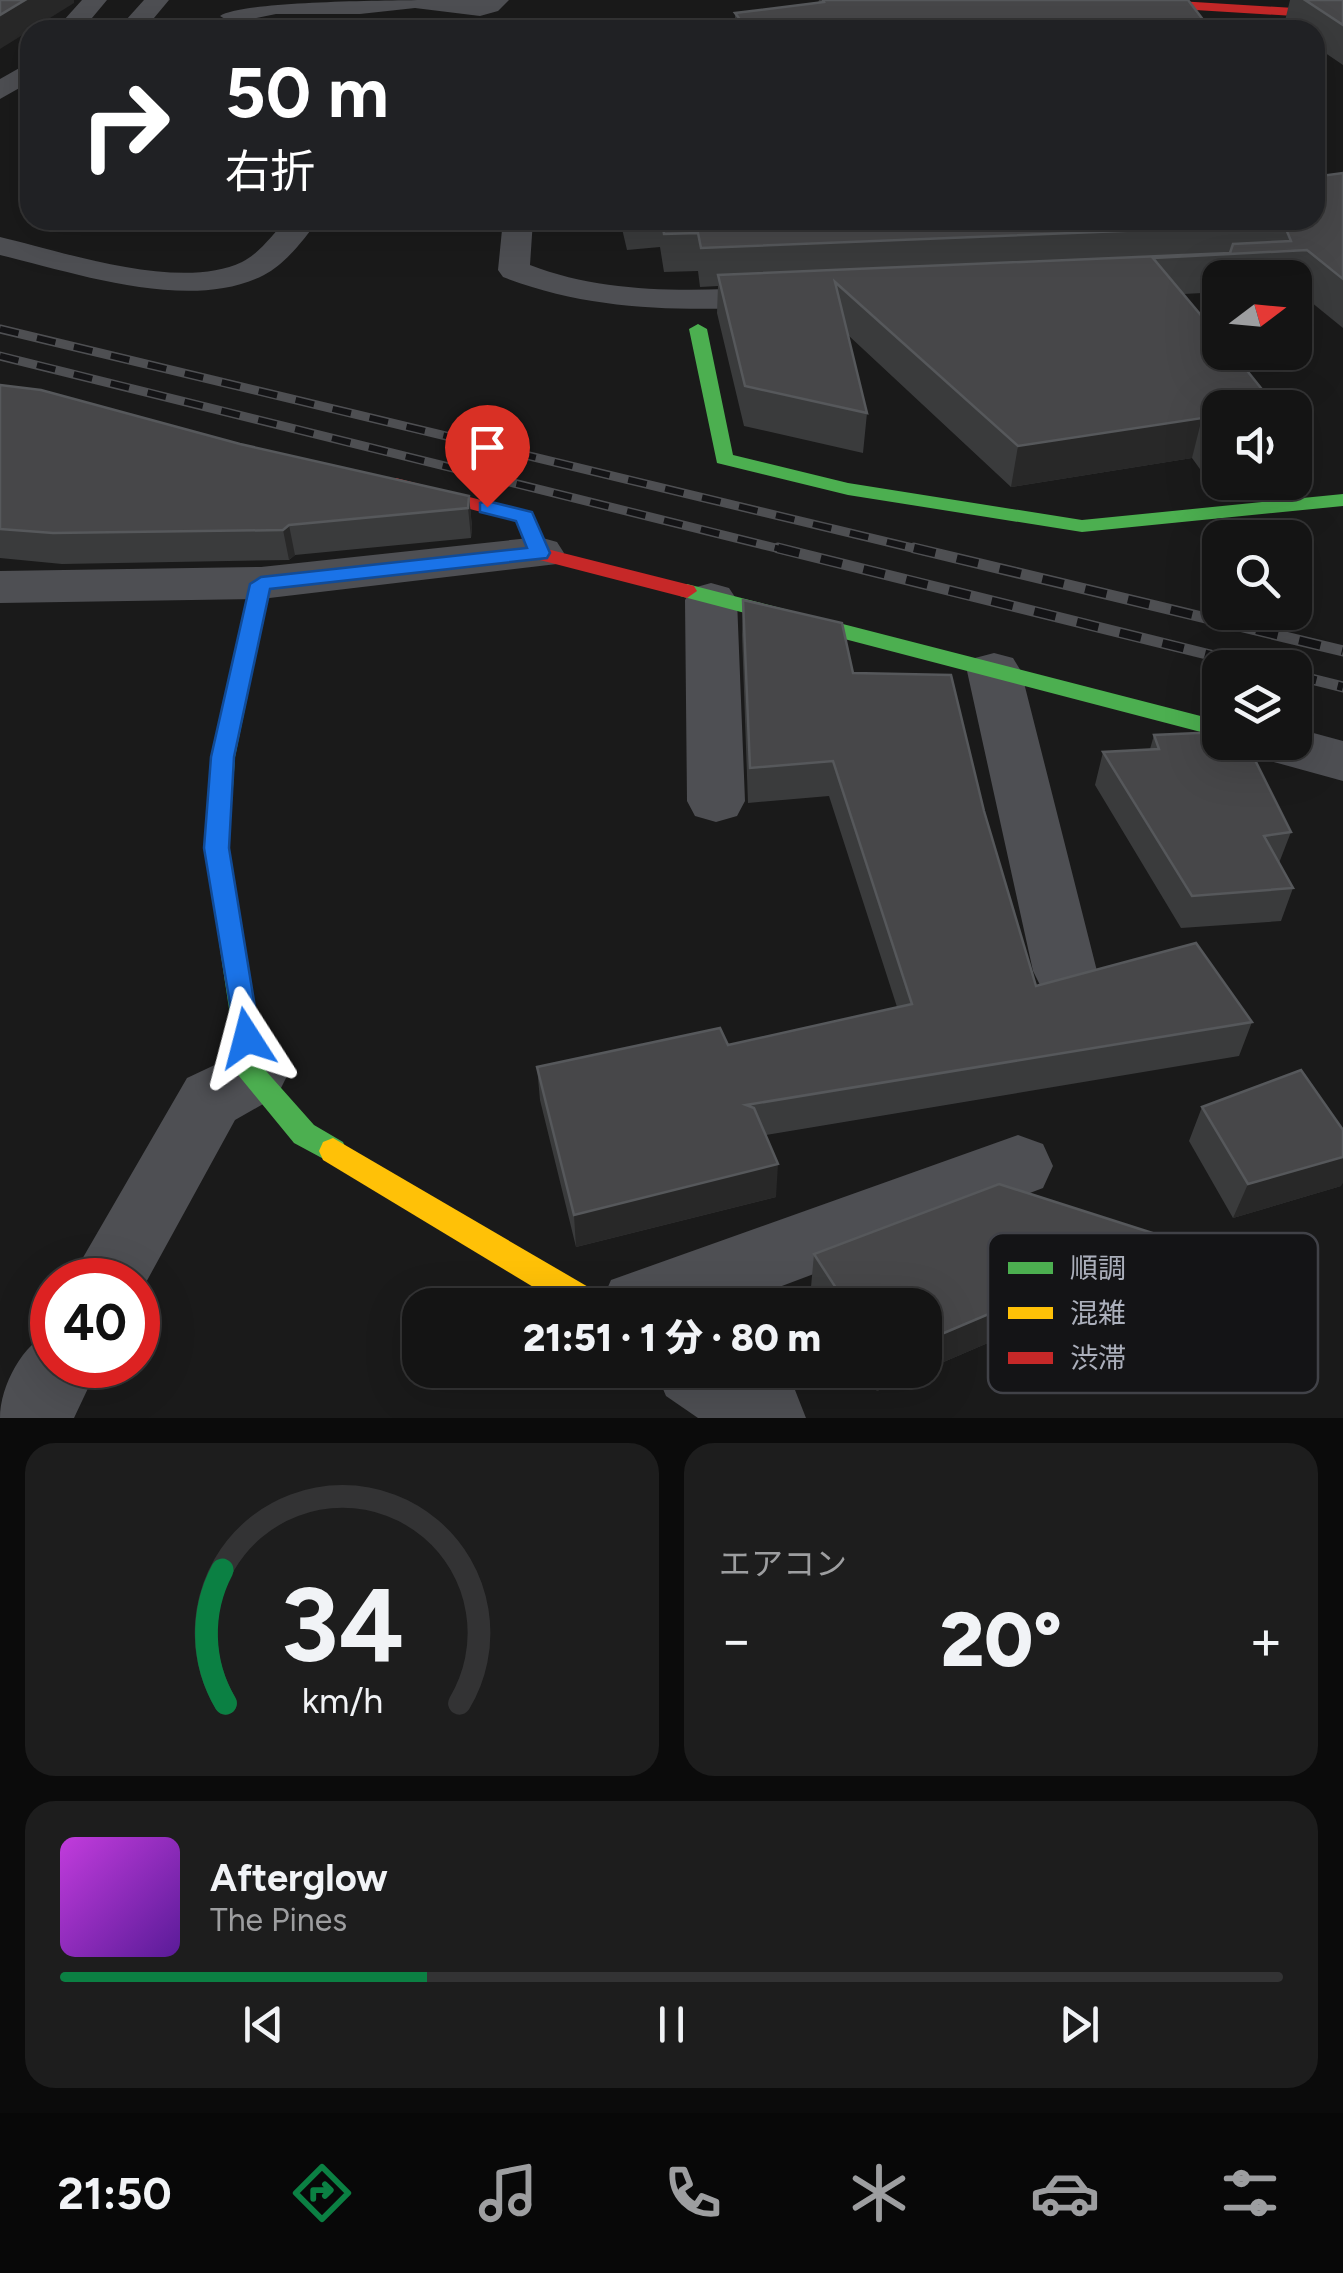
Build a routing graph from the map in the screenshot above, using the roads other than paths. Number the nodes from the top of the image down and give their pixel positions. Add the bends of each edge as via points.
1 (96, 0) edge
2 (157, 0) edge
3 (1100, 0) edge
4 (478, 10) edge
5 (1343, 15) edge
6 (232, 16) dead end
7 (77, 20) edge
8 (139, 20) edge
9 (293, 230) edge
10 (517, 230) edge
11 (0, 246) edge
12 (804, 296) edge
13 (698, 329) dead end
14 (374, 479) edge
15 (1343, 500) edge
16 (539, 553) junction
17 (261, 584) junction
18 (0, 586) edge
19 (711, 600) junction
20 (994, 671) junction
21 (1202, 724) edge
22 (1312, 753) edge
23 (1343, 761) edge
24 (716, 801) dead end
25 (1065, 971) dead end
26 (252, 1076) junction
27 (1018, 1166) dead end
28 (120, 1258) edge
29 (562, 1288) edge
30 (683, 1288) edge
31 (48, 1388) edge
32 (721, 1388) edge
33 (32, 1418) edge
34 (767, 1418) edge

1 - 7 lane
2 - 8 lane
3 - 5 street
4 - 6 lane via 416,1 348,11 270,1
9 - 11 lane via 252,269 196,283
10 - 12 lane via 514,270 561,288 684,301
13 - 15 street via 724,460 848,489 1082,526
14 - 16 street via 524,516
16 - 17 street
16 - 19 street
17 - 18 street
17 - 26 street via 222,757 217,848
19 - 20 street
19 - 24 street
20 - 21 street
20 - 25 street
22 - 23 street
26 - 28 street via 210,1099
26 - 29 street via 304,1134
27 - 30 street
31 - 33 street
32 - 34 street

